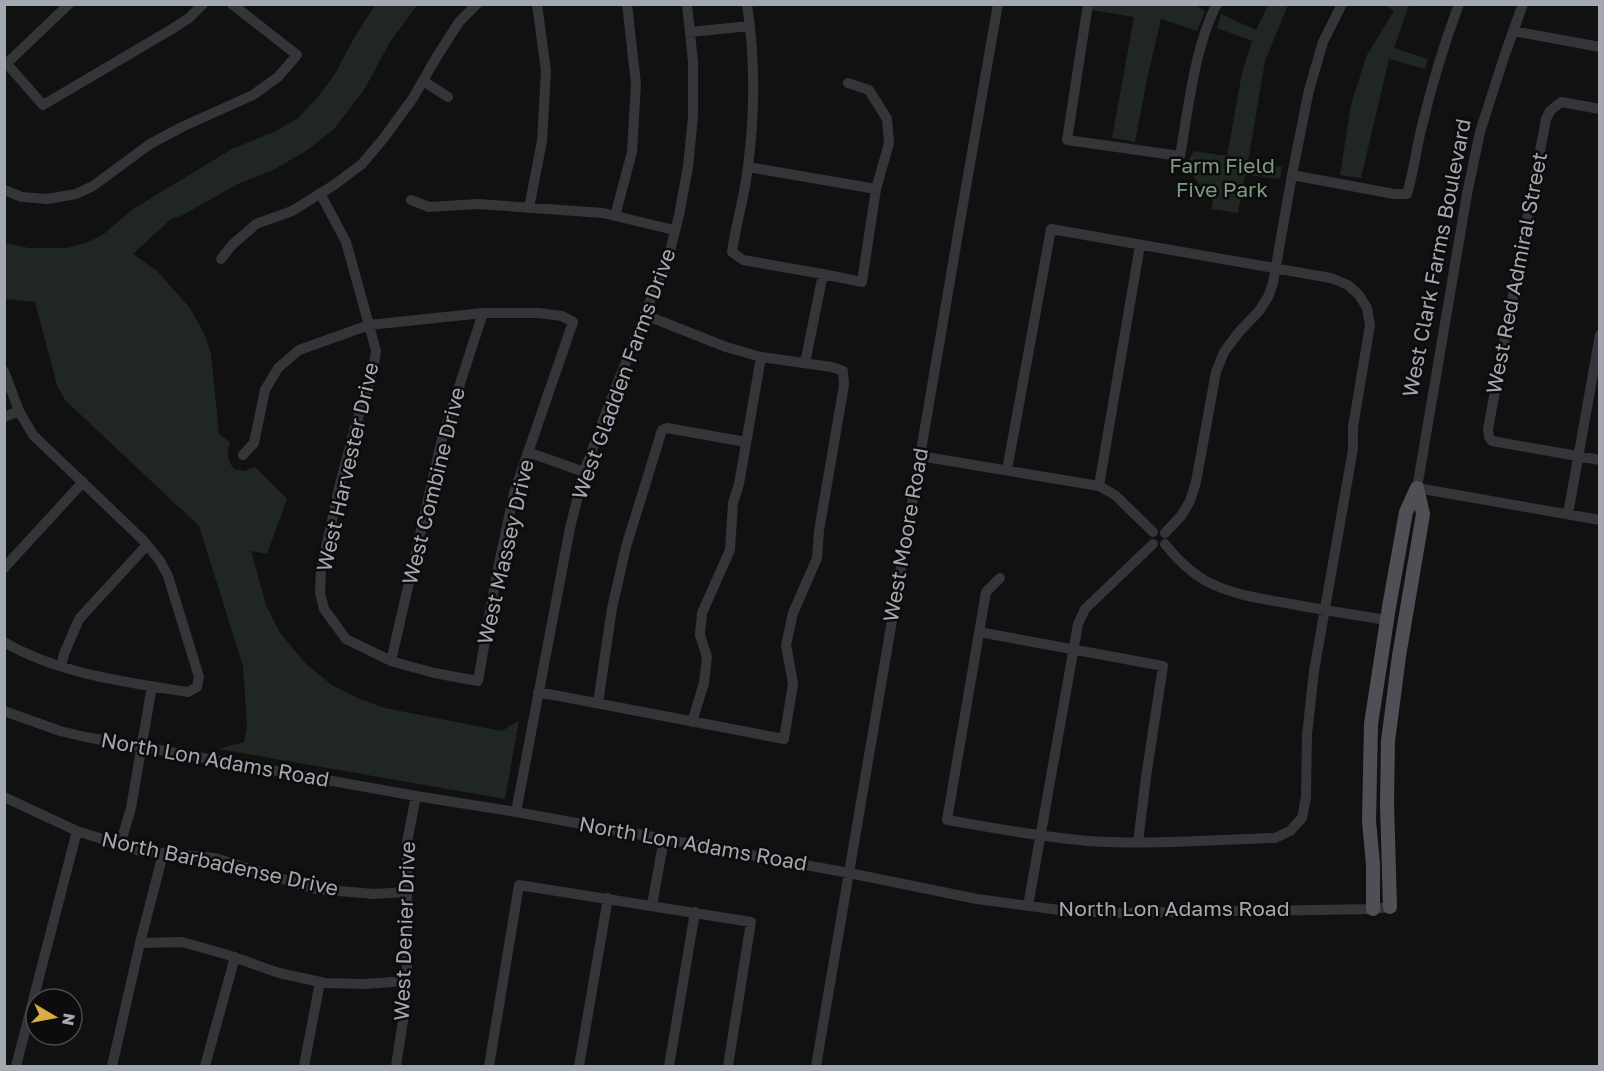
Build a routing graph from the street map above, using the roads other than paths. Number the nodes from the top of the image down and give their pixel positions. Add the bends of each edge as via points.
1 (69, 4) edge
2 (202, 4) edge
3 (232, 4) edge
4 (477, 4) edge
5 (537, 4) edge
6 (627, 4) edge
7 (687, 4) edge
8 (747, 4) edge
9 (998, 4) edge
10 (1088, 4) edge
11 (1217, 4) edge
12 (1342, 4) edge
13 (1459, 4) edge
14 (1523, 4) edge
15 (750, 26) junction
16 (1513, 31) junction
17 (690, 32) junction
18 (1599, 47) edge
19 (6, 65) edge
20 (423, 81) junction
21 (848, 83) dead end
22 (448, 97) dead end
23 (1599, 109) edge
24 (748, 167) junction
25 (1292, 175) junction
26 (876, 189) junction
27 (4, 190) edge
28 (321, 193) junction
29 (411, 200) dead end
30 (529, 208) junction
31 (615, 216) junction
32 (674, 230) junction
33 (1140, 245) junction
34 (221, 259) dead end
35 (1276, 269) junction
36 (823, 274) junction
37 (483, 313) junction
38 (645, 315) junction
39 (369, 325) junction
40 (1599, 335) edge
41 (761, 357) junction
42 (805, 363) junction
43 (4, 371) edge
44 (19, 411) junction
45 (4, 417) edge
46 (746, 442) junction
47 (528, 452) junction
48 (243, 455) dead end
49 (920, 456) junction
50 (1578, 456) junction
51 (1599, 460) edge
52 (1007, 470) junction
53 (584, 472) junction
54 (83, 482) junction
55 (1099, 486) junction
56 (1417, 488) junction
57 (1568, 514) junction
58 (1599, 520) edge
59 (1159, 539) junction
60 (147, 545) junction
61 (4, 568) edge
62 (1000, 578) dead end
63 (1324, 610) junction
64 (1387, 620) junction
65 (979, 632) junction
66 (4, 642) edge
67 (1072, 649) junction
68 (391, 661) junction
69 (61, 666) junction
70 (478, 681) joint
71 (152, 686) junction
72 (538, 692) junction
73 (598, 703) junction
74 (4, 711) edge
75 (692, 722) junction
76 (142, 747) junction
77 (416, 796) junction
78 (4, 797) edge
79 (516, 812) junction
80 (77, 831) junction
81 (1040, 836) junction
82 (664, 839) junction
83 (1138, 842) junction
84 (120, 845) junction
85 (163, 854) junction
86 (849, 873) junction
87 (407, 892) junction
88 (608, 898) junction
89 (652, 906) junction
90 (1028, 906) junction
91 (1390, 907) joint
92 (1373, 909) junction
93 (695, 912) junction
94 (140, 943) junction
95 (235, 957) junction
96 (406, 981) junction
97 (320, 982) junction
98 (16, 1066) edge
99 (112, 1066) edge
100 (205, 1066) edge
101 (304, 1066) edge
102 (396, 1066) edge
103 (489, 1066) edge
104 (579, 1066) edge
105 (669, 1066) edge
106 (728, 1066) edge
107 (816, 1066) edge

1 - 19 street
2 - 19 street via 172,29 43,105
3 - 27 street via 297,55 278,77 253,95 150,144 76,194 47,199 22,197
4 - 20 street via 459,22
5 - 30 street via 546,71 542,141
6 - 31 street via 636,84 632,153
7 - 17 street, West Gladden Farms Drive
8 - 15 street
9 - 49 street, West Moore Road
10 - 11 street via 1067,140 1180,156 1197,66
12 - 25 street via 1323,42
13 - 25 street via 1428,100 1407,194
14 - 16 street, West Clark Farms Boulevard
15 - 17 street
15 - 24 street via 753,78
16 - 18 street
16 - 56 street, West Clark Farms Boulevard via 1480,132
17 - 32 street, West Gladden Farms Drive via 693,117 688,167
20 - 22 street
20 - 28 street via 362,164
21 - 26 street via 869,90 887,119 890,142
23 - 50 street, West Red Admiral Street via 1561,102 1546,119 1488,429 1492,441
24 - 26 street
24 - 36 street via 732,252 743,260
25 - 35 street
26 - 36 street via 862,282
28 - 34 street via 292,211 256,224
28 - 39 street, West Harvester Drive via 346,242
29 - 30 street via 429,207 478,204
30 - 31 street
31 - 32 street
32 - 38 street, West Gladden Farms Drive
33 - 35 street
33 - 52 street via 1051,229
33 - 55 street
35 - 59 street via 1268,297 1229,345 1215,372 1190,501
35 - 63 street via 1331,278 1348,285 1367,308 1370,325
36 - 42 street
37 - 39 street
37 - 47 street, West Massey Drive via 538,313 562,316 573,322
37 - 68 street, West Combine Drive via 442,439
38 - 41 street
38 - 53 street, West Gladden Farms Drive
39 - 48 street via 299,350 278,368 265,390 254,443
39 - 68 street, West Harvester Drive via 376,351 373,370 339,488 320,593 324,609 346,639
40 - 50 street
41 - 42 street
41 - 46 street
42 - 75 street via 843,371 844,385 817,558 793,613 786,645 793,684 784,738
43 - 44 street
44 - 45 street
44 - 54 street via 33,435
46 - 73 street via 662,430 626,547 612,608
46 - 75 street via 733,503 730,550 702,613 700,635 707,657
47 - 53 street
47 - 70 street, West Massey Drive via 514,493
49 - 52 street
49 - 86 street, West Moore Road
50 - 51 street
50 - 57 street
52 - 55 street
53 - 72 street, West Gladden Farms Drive
54 - 60 street
54 - 61 street
55 - 59 street via 1115,495
56 - 57 street
56 - 64 main road, West Clark Farms Boulevard via 1406,512
56 - 91 main road, West Clark Farms Boulevard via 1423,514 1388,741
57 - 58 street
59 - 63 street via 1206,581 1261,598
59 - 67 street via 1086,609
60 - 69 street via 79,619
60 - 71 street via 168,576 199,676 197,687 188,692
62 - 65 street via 986,592
63 - 64 street
63 - 83 street via 1307,735 1302,818 1290,831 1275,838
64 - 92 main road, West Clark Farms Boulevard via 1371,724 1369,821
65 - 67 street
65 - 81 street via 947,820
66 - 69 street
67 - 81 street
67 - 83 street via 1164,666
68 - 70 street, West Harvester Drive
69 - 71 street
71 - 76 street
72 - 73 street
72 - 79 street, West Gladden Farms Drive
73 - 75 street
74 - 76 street, North Lon Adams Road via 60,731
76 - 77 street, North Lon Adams Road
76 - 84 street
77 - 79 street, North Lon Adams Road
77 - 87 street, West Denier Drive via 407,842
78 - 80 street, North Barbadense Drive
79 - 82 street, North Lon Adams Road
80 - 84 street, North Barbadense Drive
80 - 98 street
81 - 83 street
81 - 90 street
82 - 86 street, North Lon Adams Road
82 - 89 street
84 - 85 street, North Barbadense Drive
85 - 87 street, North Barbadense Drive via 215,858 315,889 374,894
85 - 94 street
86 - 90 street, North Lon Adams Road
86 - 107 street, West Moore Road
87 - 96 street, West Denier Drive
88 - 89 street
88 - 103 street via 519,885
88 - 104 street
89 - 93 street
90 - 92 street, North Lon Adams Road via 1122,912
91 - 92 street, North Lon Adams Road
93 - 105 street
93 - 106 street via 751,922
94 - 95 street via 182,942
94 - 99 street
95 - 97 street
95 - 100 street
96 - 97 street
96 - 102 street, West Denier Drive
97 - 101 street

